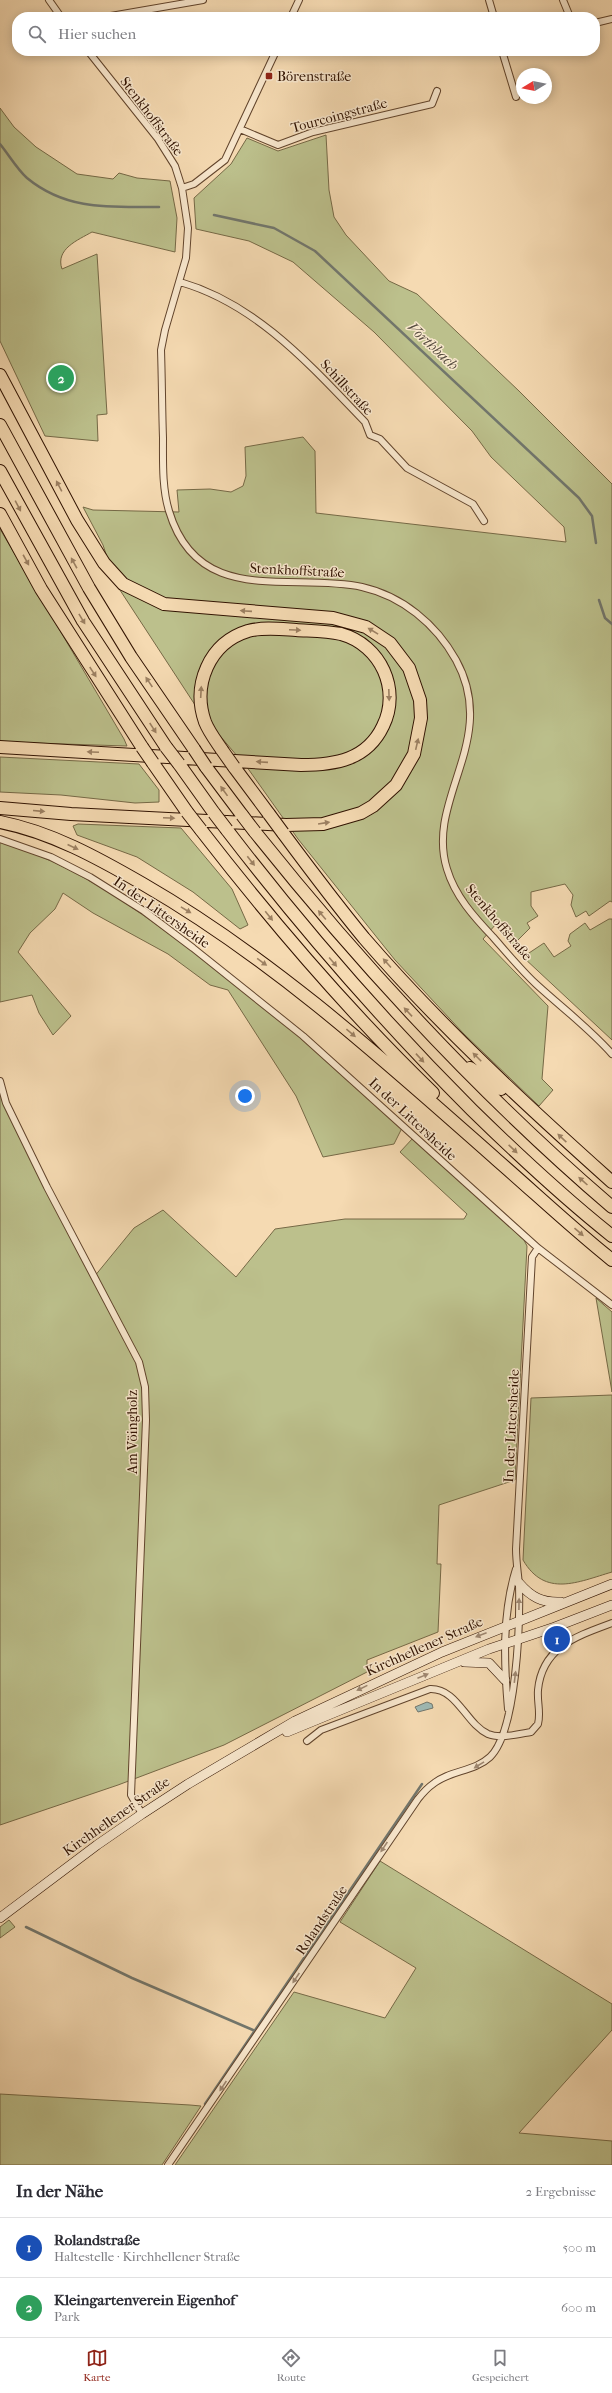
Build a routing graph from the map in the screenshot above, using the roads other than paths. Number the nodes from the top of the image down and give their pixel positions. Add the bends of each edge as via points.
1 (49, 0) edge
2 (203, 0) edge
3 (298, 0) edge
4 (489, 0) edge
5 (564, 0) edge
6 (57, 12) edge
7 (134, 12) edge
8 (293, 12) edge
9 (493, 12) edge
10 (568, 12) edge
11 (612, 19) edge
12 (600, 22) edge
13 (92, 56) edge
14 (274, 56) edge
15 (504, 56) edge
16 (437, 91) dead end
17 (516, 97) dead end
18 (240, 129) junction
19 (182, 188) junction
20 (180, 282) junction
21 (0, 375) edge
22 (0, 425) edge
23 (0, 471) edge
24 (0, 514) edge
25 (484, 521) dead end
26 (0, 747) edge
27 (137, 750) junction
28 (0, 808) edge
29 (0, 822) edge
30 (0, 839) edge
31 (445, 1050) junction
32 (612, 1054) edge
33 (0, 1081) edge
34 (536, 1112) junction
35 (612, 1182) edge
36 (550, 1207) junction
37 (612, 1207) edge
38 (612, 1236) edge
39 (538, 1248) junction
40 (612, 1260) edge
41 (612, 1306) edge
42 (516, 1568) junction
43 (519, 1584) junction
44 (612, 1584) edge
45 (568, 1601) junction
46 (612, 1605) edge
47 (517, 1622) junction
48 (612, 1623) edge
49 (506, 1626) junction
50 (518, 1640) junction
51 (506, 1644) junction
52 (458, 1662) junction
53 (505, 1680) junction
54 (508, 1713) junction
55 (503, 1736) junction
56 (307, 1741) dead end
57 (254, 1747) junction
58 (142, 1814) junction
59 (0, 1918) edge
60 (168, 2165) edge

1 - 6 street
2 - 7 street
3 - 8 street
4 - 9 street
5 - 10 street
11 - 12 street
13 - 19 street, Stenkhoffstraße via 158,139 175,166
14 - 18 street
15 - 17 street
16 - 18 street, Tourcoingstraße via 432,104 313,132 278,145
18 - 19 street via 225,160 194,184
19 - 20 street, Stenkhoffstraße via 188,238
20 - 25 street, Schillstraße via 211,292 273,332 296,351 365,422 370,435 380,439 407,468 474,504
20 - 32 street, Stenkhoffstraße via 161,350 164,477 169,510 176,530 196,556 228,576 266,583 334,583 363,587 406,605 431,625 456,660 471,714 469,736 443,832 443,853 452,884 466,907 534,982
28 -> 21 highway via 286,825 323,824 361,813 373,806 396,785 414,754 421,718 420,700 410,668 390,643 366,627 333,618 164,604 123,584 104,563 77,520
31 -> 22 highway, bridge via 339,935 255,832 206,766 131,656 89,588
23 -> 38 highway, bridge via 83,621 166,747 282,902 426,1064 522,1158 580,1211
24 -> 27 highway via 41,589
27 -> 26 highway
34 -> 27 highway, bridge via 450,1031 364,938 234,767 222,750 204,720 200,688 208,663 216,652 247,631 271,628 325,631 342,635 368,649 384,669 390,697 386,721 371,744 360,754 347,760 322,765 301,765
27 -> 36 highway, bridge via 153,763 201,830 282,931 347,1006
29 -> 36 highway via 60,841 103,861 208,923 283,977 350,1032
30 - 39 street, In der Littersheide via 52,857 90,877 144,911 193,948 336,1064
31 - 34 highway
37 -> 31 highway via 536,1139
33 - 58 street, Am Vöingholz via 6,1103 47,1186 139,1362 145,1387 146,1420 131,1795
35 -> 34 highway
36 -> 40 highway
39 - 41 street
39 - 42 street, In der Littersheide via 532,1257
42 - 43 street, In der Littersheide
42 - 49 street, In der Littersheide
43 - 45 main road via 529,1594 542,1601
47 -> 43 street, In der Littersheide
44 - 45 main road, Kirchhellener Straße
45 - 47 main road, Kirchhellener Straße
46 - 50 main road, Kirchhellener Straße
47 - 49 main road, Kirchhellener Straße
47 - 50 street, In der Littersheide
48 - 55 street via 577,1636 554,1652 540,1677 537,1697 540,1717 536,1728 531,1732
49 - 51 street, In der Littersheide
49 -> 57 main road, Kirchhellener Straße via 378,1681 295,1721
50 - 51 main road, Kirchhellener Straße
54 -> 50 street, Rolandstraße
51 - 52 main road, Kirchhellener Straße
51 - 53 street, Rolandstraße
52 - 53 main road via 489,1664
57 -> 52 main road, Kirchhellener Straße
53 - 54 street, Rolandstraße
54 - 55 street, Rolandstraße
55 - 56 street via 488,1734 439,1689 430,1690 328,1728
55 -> 60 street, Rolandstraße via 490,1756 476,1767 433,1783 418,1799
57 - 58 main road, Kirchhellener Straße via 188,1784
58 - 59 main road, Kirchhellener Straße

